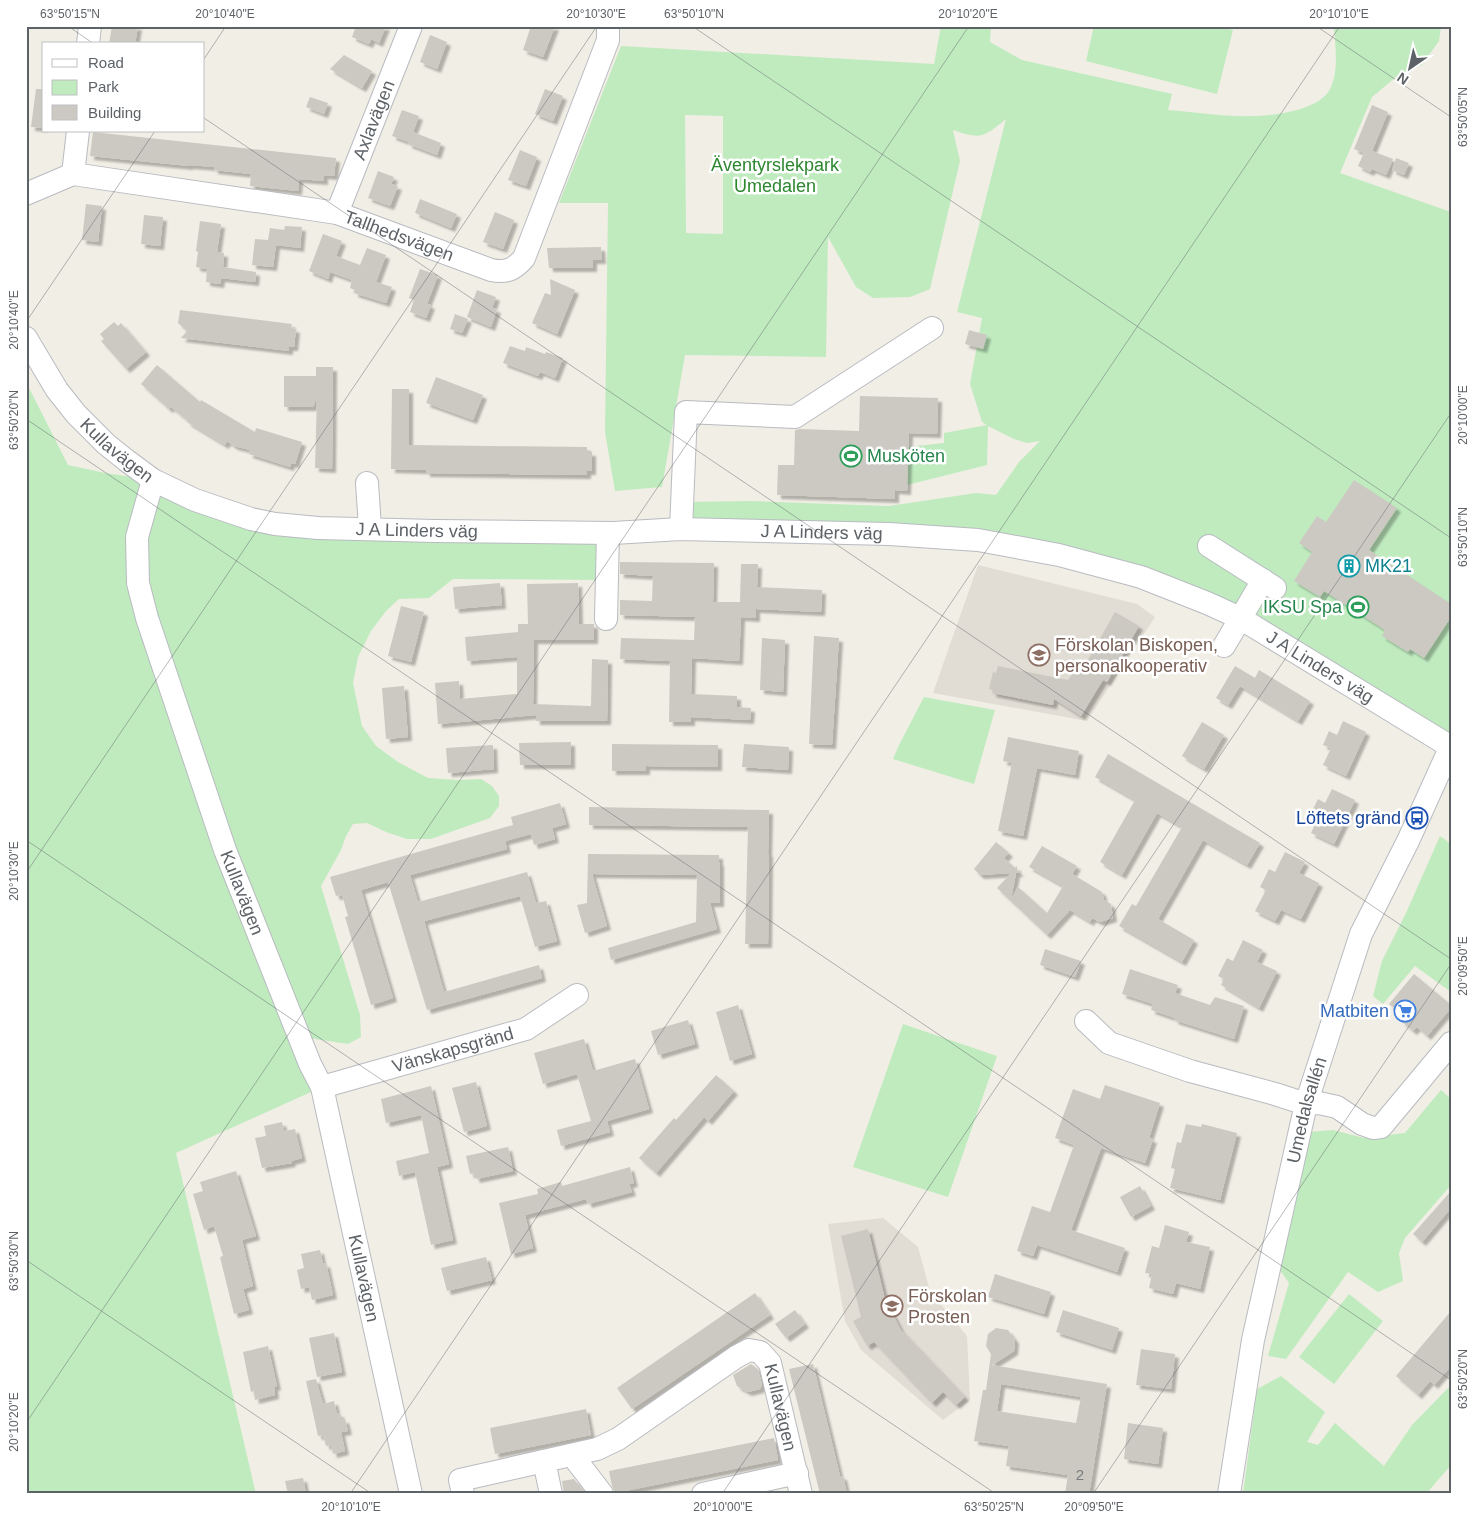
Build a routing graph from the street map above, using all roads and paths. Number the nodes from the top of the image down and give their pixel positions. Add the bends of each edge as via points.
1 (90, 26) edge
2 (411, 26) edge
3 (608, 26) edge
4 (88, 42) edge
5 (78, 132) edge
6 (73, 174) junction
7 (26, 194) edge
8 (337, 213) junction
9 (932, 328) dead end
10 (26, 338) edge
11 (153, 480) junction
12 (368, 483) dead end
13 (370, 528) junction
14 (681, 529) junction
15 (608, 533) junction
16 (1209, 546) dead end
17 (1240, 618) junction
18 (606, 619) dead end
19 (1224, 646) dead end
20 (1451, 747) edge
21 (577, 994) dead end
22 (1086, 1021) dead end
23 (1447, 1057) edge
24 (322, 1087) junction
25 (1306, 1104) junction
26 (572, 1455) junction
27 (544, 1461) junction
28 (799, 1484) edge
29 (411, 1494) edge
30 (463, 1494) edge
31 (551, 1494) edge
32 (602, 1494) edge
33 (703, 1494) edge
34 (1229, 1494) edge

1 - 4 street
2 - 8 street, Axlavägen
3 - 8 street, Tallhedsvägen via 608,40 524,258 511,270 491,270
5 - 6 street
6 - 7 street
6 - 8 street, Tallhedsvägen
9 - 14 street via 795,417 686,412
10 - 11 street, Kullavägen via 57,390 76,414 106,444
11 - 13 street, J A Linders väg via 195,500 259,521 318,528
11 - 24 street, Kullavägen via 137,537 138,583 147,618 225,850 306,1055
12 - 13 street
13 - 15 street, J A Linders väg
14 - 15 street, J A Linders väg
14 - 17 street, J A Linders väg via 888,534 978,540 1059,555 1141,577
15 - 18 street
16 - 17 street via 1269,584
17 - 19 street
17 - 20 street, J A Linders väg
20 - 25 street, Umedalsallén via 1361,934
21 - 24 street, Vänskapsgränd via 526,1029
22 - 25 street via 1109,1043 1165,1052 1190,1071
23 - 25 street via 1381,1127 1362,1124 1337,1107
24 - 29 street, Kullavägen
25 - 34 street, Umedalsallén via 1253,1340
26 - 27 street, Kullavägen
26 - 28 street, Kullavägen via 597,1449 618,1439 748,1350 760,1352 770,1363
26 - 32 street
27 - 30 street, Kullavägen via 460,1480
27 - 31 street
28 - 33 street, Kullavägen

